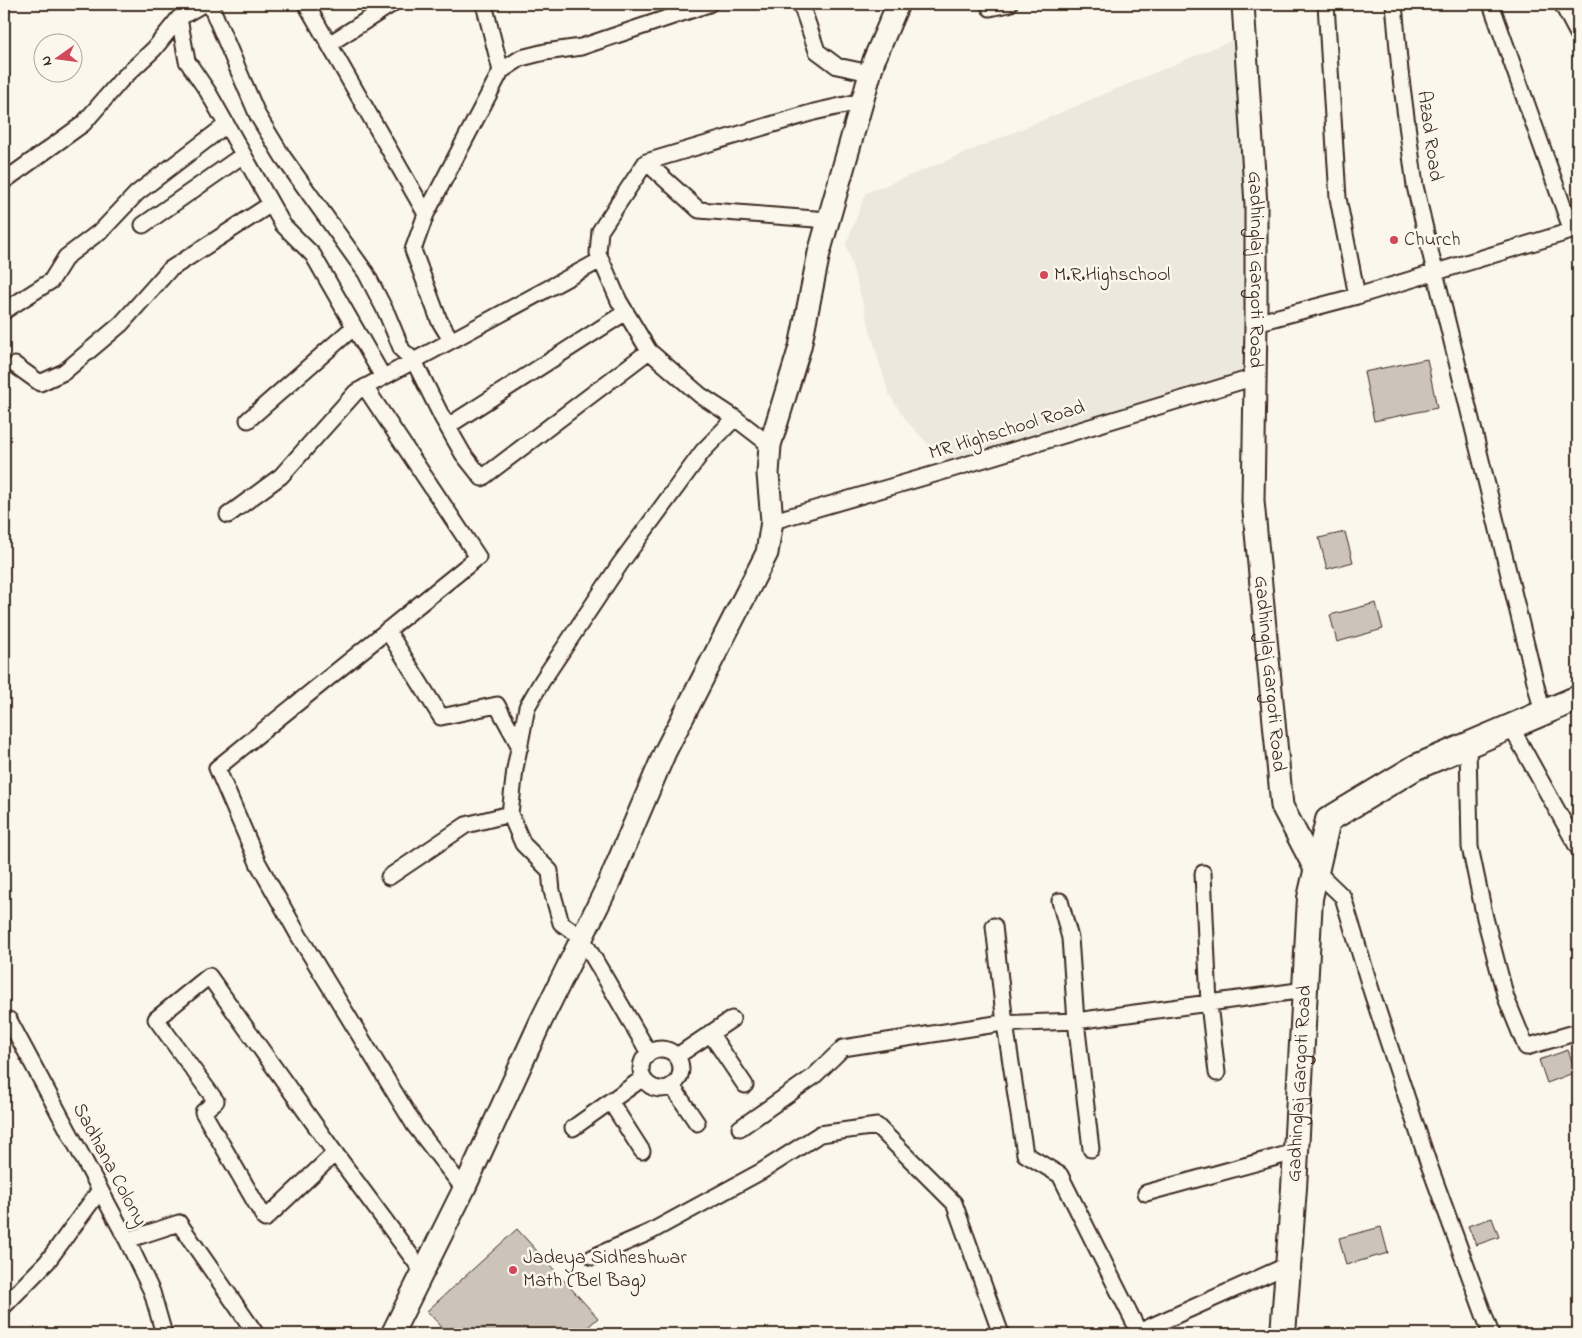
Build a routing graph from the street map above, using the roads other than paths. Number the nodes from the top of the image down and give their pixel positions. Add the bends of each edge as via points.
1 (203, 4) edge
2 (210, 4) edge
3 (306, 4) edge
4 (392, 4) edge
5 (484, 4) edge
6 (709, 4) edge
7 (802, 4) edge
8 (898, 4) edge
9 (1009, 4) edge
10 (1243, 4) edge
11 (1326, 4) edge
12 (1394, 4) edge
13 (1491, 4) edge
14 (1562, 4) edge
15 (990, 8) dead end
16 (178, 18) junction
17 (1578, 34) edge
18 (329, 44) junction
19 (501, 71) junction
20 (870, 73) junction
21 (863, 101) junction
22 (226, 125) junction
23 (243, 155) junction
24 (646, 162) junction
25 (4, 181) edge
26 (271, 204) junction
27 (426, 214) junction
28 (828, 220) junction
29 (143, 225) dead end
30 (1576, 231) edge
31 (601, 260) junction
32 (1434, 272) junction
33 (1357, 296) junction
34 (4, 311) edge
35 (626, 312) junction
36 (1256, 323) junction
37 (354, 327) junction
38 (451, 340) junction
39 (649, 351) junction
40 (414, 360) junction
41 (15, 365) dead end
42 (1255, 376) junction
43 (383, 378) junction
44 (365, 387) junction
45 (735, 418) junction
46 (248, 420) dead end
47 (448, 426) junction
48 (770, 445) junction
49 (228, 515) dead end
50 (771, 522) junction
51 (387, 630) junction
52 (1578, 698) edge
53 (1543, 714) junction
54 (1512, 727) junction
55 (1468, 745) junction
56 (520, 746) junction
57 (510, 814) junction
58 (1578, 848) edge
59 (1316, 871) junction
60 (1203, 873) dead end
61 (389, 877) dead end
62 (1060, 901) dead end
63 (994, 926) dead end
64 (582, 938) junction
65 (1305, 990) junction
66 (1209, 1004) junction
67 (732, 1019) dead end
68 (9, 1020) dead end
69 (1076, 1021) junction
70 (1005, 1024) junction
71 (1578, 1032) edge
72 (710, 1033) junction
73 (649, 1053) junction
74 (677, 1056) junction
75 (1217, 1073) dead end
76 (643, 1078) junction
77 (745, 1085) dead end
78 (672, 1086) junction
79 (610, 1101) junction
80 (697, 1123) dead end
81 (573, 1128) dead end
82 (740, 1128) dead end
83 (1091, 1150) dead end
84 (642, 1151) dead end
85 (1295, 1152) junction
86 (334, 1153) junction
87 (464, 1189) junction
88 (100, 1190) junction
89 (1146, 1194) dead end
90 (126, 1240) junction
91 (593, 1257) dead end
92 (1288, 1265) junction
93 (423, 1272) junction
94 (4, 1306) edge
95 (1136, 1333) edge
96 (164, 1334) edge
97 (256, 1334) edge
98 (392, 1334) edge
99 (1001, 1334) edge
100 (1283, 1334) edge
101 (1491, 1334) edge

1 - 16 street
2 - 40 street via 258,116 283,158 366,273 402,350
3 - 18 street
4 - 18 street
5 - 19 street
6 - 19 street via 580,47 521,58
7 - 20 street via 818,51 837,66
8 - 20 street
9 - 15 street
10 - 36 street, Gadhinglaj Gargoti Road via 1256,204
11 - 33 street via 1338,198
12 - 32 street, Azad Road via 1415,186
13 - 30 street
14 - 17 street
16 - 22 street via 187,61
16 - 25 street via 154,49 121,80 83,124
18 - 27 street
19 - 27 street
20 - 21 street
21 - 24 street via 814,112
21 - 28 street
22 - 23 street
22 - 34 street via 137,193 103,229 66,257 51,281
23 - 26 street
23 - 29 street
24 - 28 street via 699,210
24 - 31 street via 600,231 598,253
26 - 37 street via 283,225 313,255
26 - 41 street via 169,270 122,324 64,372 40,382
27 - 38 street via 414,250 439,320
28 - 48 street via 800,347
30 - 32 street
31 - 35 street
31 - 38 street
32 - 33 street
32 - 53 street, Azad Road
33 - 36 street
35 - 39 street
35 - 47 street
36 - 42 street, Gadhinglaj Gargoti Road
37 - 43 street
37 - 46 street
38 - 40 street
39 - 45 street via 700,395
39 - 47 street via 482,478
40 - 43 street
40 - 47 street
42 - 50 street, MR Highschool Road
42 - 59 street, Gadhinglaj Gargoti Road via 1253,501 1282,806
43 - 44 street
44 - 49 street via 356,392 281,476
44 - 51 street via 478,557
45 - 48 street
45 - 56 street via 703,451 620,564 542,681 527,707
48 - 50 street
50 - 64 street via 768,553 665,752
51 - 56 street via 441,717 497,705
51 - 87 street via 217,768 258,863 299,936 415,1126
52 - 53 main road
53 - 54 main road
54 - 55 main road
54 - 58 street
55 - 59 main road via 1416,767 1328,820
55 - 71 street via 1470,847 1506,998 1526,1047
56 - 57 street
57 - 61 street via 466,825
57 - 64 street via 524,844 550,871 561,923
59 - 65 main road, Gadhinglaj Gargoti Road via 1310,898
59 - 101 street via 1343,897 1428,1162
60 - 66 street
62 - 69 street via 1070,938
63 - 70 street
64 - 73 street
64 - 87 street
65 - 66 street
65 - 85 main road, Gadhinglaj Gargoti Road
66 - 69 street
66 - 75 street
67 - 72 street
68 - 88 street, Sadhana Colony
69 - 70 street
69 - 83 street
70 - 82 street via 843,1048 812,1077
70 - 95 street via 1025,1154 1060,1175
72 - 74 street
72 - 77 street
73 - 74 street via 660,1048
73 - 76 street via 642,1064
74 - 78 street via 681,1069
76 - 78 street via 653,1087
76 - 79 street
78 - 80 street
79 - 81 street
79 - 84 street
85 - 89 street
85 - 92 main road, Gadhinglaj Gargoti Road
86 - 86 street via 265,1219 203,1112 216,1101 156,1019 209,976
86 - 93 street
87 - 93 street
88 - 90 street, Sadhana Colony
88 - 94 street via 47,1262
90 - 96 street, Sadhana Colony via 152,1292
90 - 97 street via 179,1223
91 - 99 street via 650,1232 762,1171 820,1134 876,1126 954,1203
92 - 95 street
92 - 100 main road, Gadhinglaj Gargoti Road
93 - 98 street

